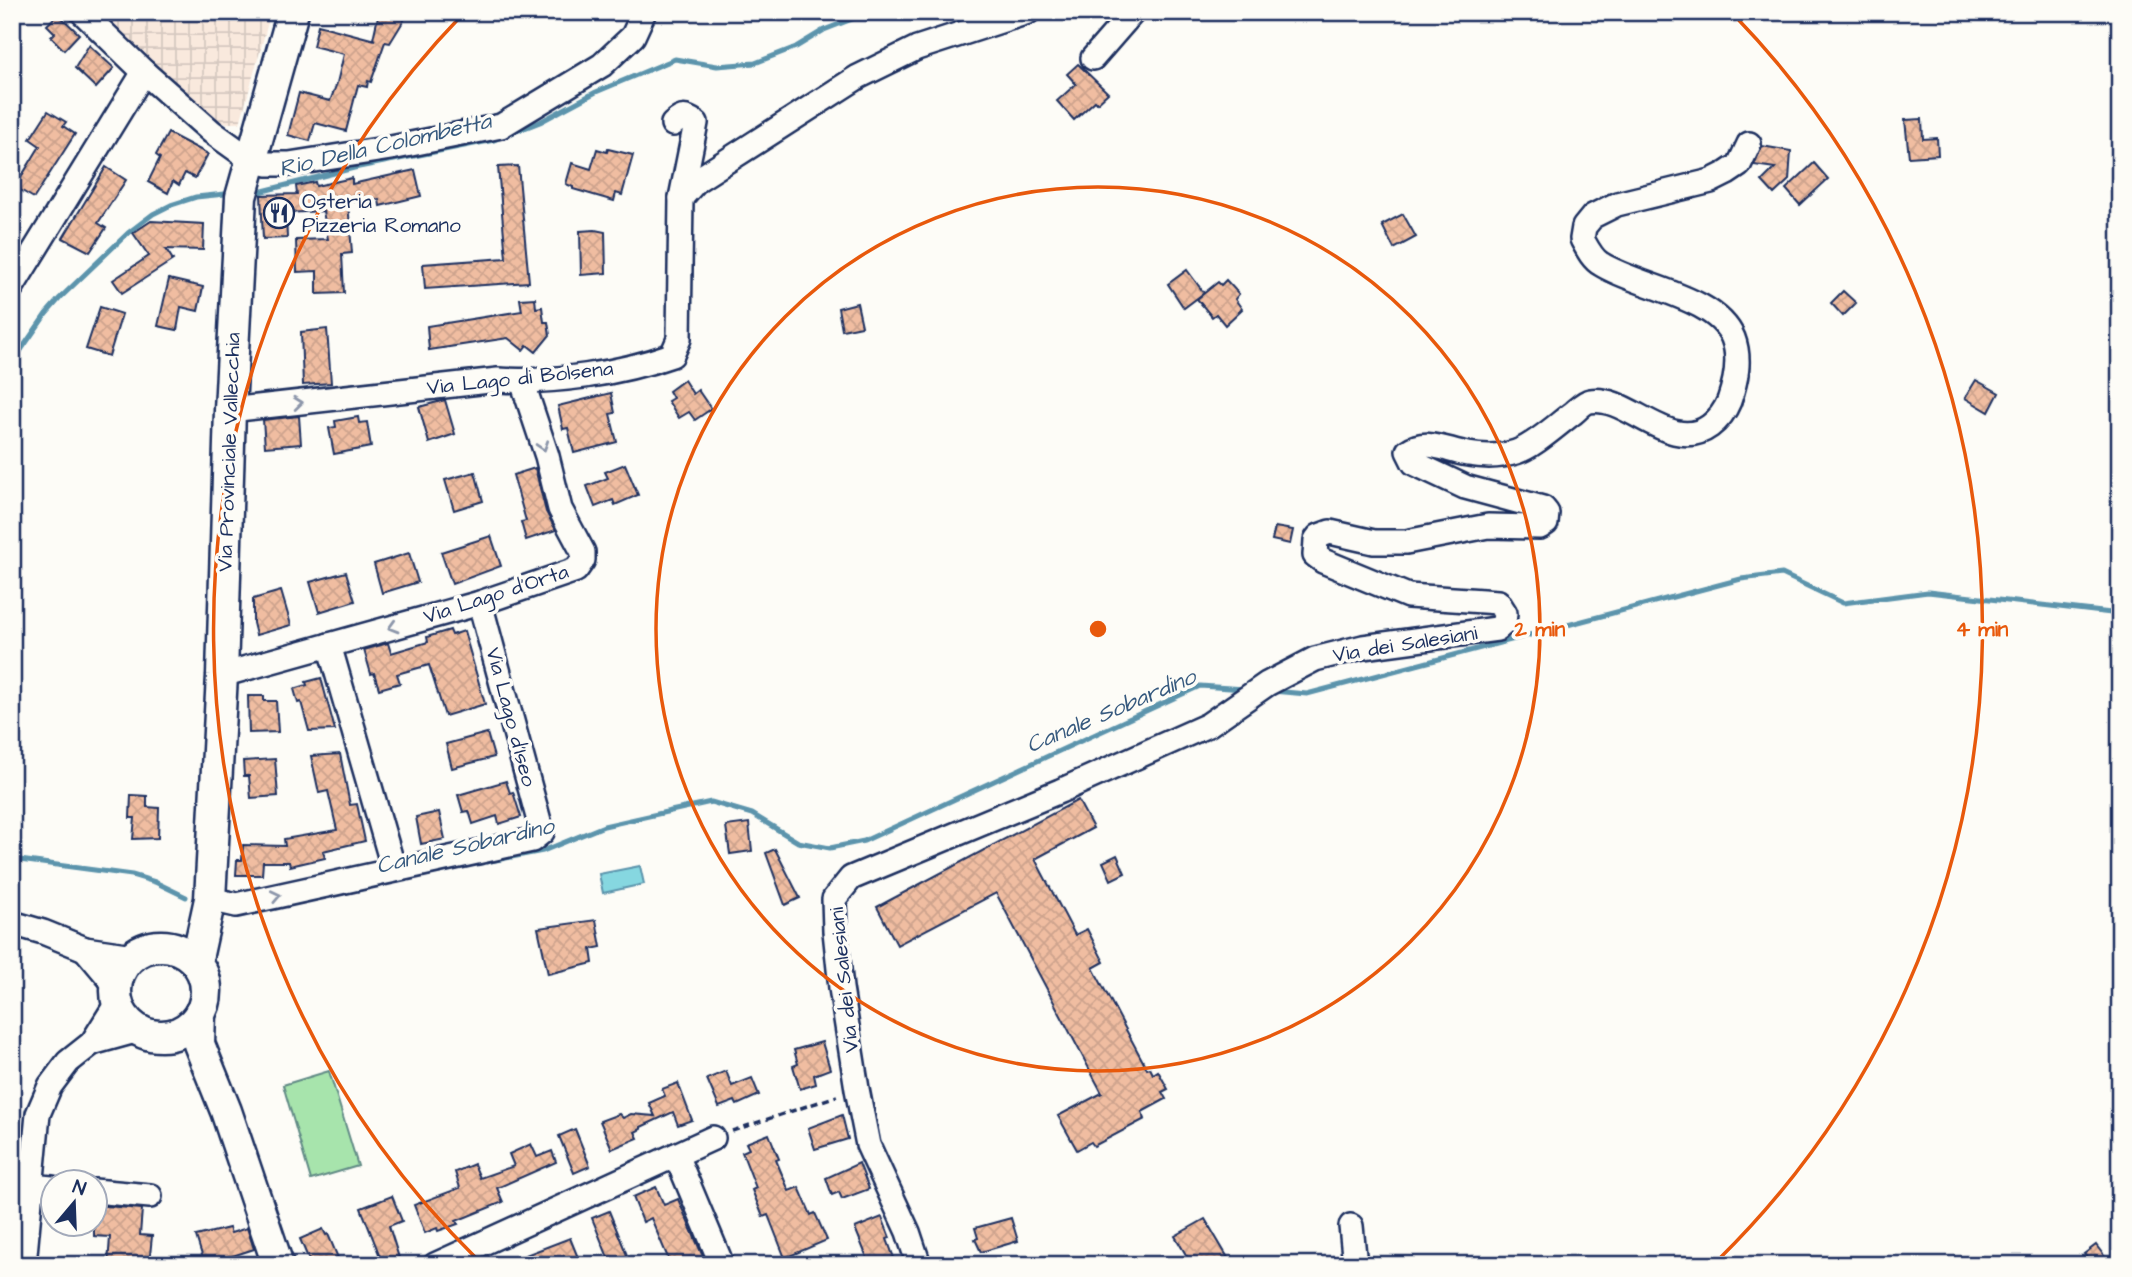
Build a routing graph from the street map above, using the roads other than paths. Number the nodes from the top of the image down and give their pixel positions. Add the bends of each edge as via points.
1 (82, 12) edge
2 (293, 12) edge
3 (644, 12) edge
4 (1028, 12) edge
5 (1133, 12) edge
6 (1093, 58) dead end
7 (144, 72) junction
8 (673, 124) dead end
9 (1749, 144) dead end
10 (251, 160) junction
11 (681, 198) junction
12 (12, 287) edge
13 (522, 381) junction
14 (230, 410) junction
15 (480, 603) junction
16 (329, 645) junction
17 (222, 675) junction
18 (394, 870) junction
19 (210, 899) junction
20 (12, 923) edge
21 (166, 946) junction
22 (85, 949) junction
23 (133, 956) junction
24 (196, 963) junction
25 (116, 994) junction
26 (200, 1013) junction
27 (147, 1033) junction
28 (92, 1042) junction
29 (226, 1111) junction
30 (713, 1138) road end
31 (676, 1155) junction
32 (41, 1168) edge
33 (108, 1192) edge
34 (150, 1196) dead end
35 (38, 1204) edge
36 (1351, 1226) dead end
37 (24, 1265) edge
38 (278, 1265) edge
39 (435, 1265) edge
40 (722, 1265) edge
41 (919, 1265) edge
42 (1355, 1265) edge

1 - 7 street
2 - 10 main road, Via Provinciale Vallecchia
3 - 10 street via 633,36 601,65 501,125 289,164
4 - 11 street via 917,48 858,77 698,180
5 - 6 street
7 - 10 street
7 - 12 street
8 - 11 street, Via Lago di Bolsena via 680,117 696,123
9 - 41 street, Via dei Salesiani via 1739,165 1710,181 1617,204 1593,216 1582,239 1599,264 1699,304 1733,337 1738,357 1735,383 1716,421 1690,433 1674,431 1608,401 1588,401 1519,451 1493,457 1417,445 1408,451 1414,463 1465,487 1543,508 1546,523 1540,527 1488,526 1406,542 1374,542 1330,532 1316,540 1315,555 1408,596 1498,602 1505,613 1504,623 1497,629 1363,647 1315,659 1208,725 851,878 834,899 841,988 868,1145
10 - 14 main road, Via Provinciale Vallecchia via 241,197
11 - 13 street, Via Lago di Bolsena via 679,339 672,355 582,376
14 -> 13 street, Via Lago di Bolsena via 485,381
13 -> 15 street, Via Lago d'Orta via 560,509 583,560 576,570
14 - 17 main road, Via Provinciale Vallecchia
15 -> 16 street, Via Lago d'Orta
15 - 18 street, Via Lago d'Iseo via 542,832 532,840
16 - 17 street, Via Lago d'Orta
16 - 18 street
17 - 19 main road, Via Provinciale Vallecchia
19 -> 18 street via 236,905
19 - 21 main road
19 - 24 main road, Via Provinciale Vallecchia
20 - 22 street
21 - 23 main road
21 - 24 main road
22 - 23 street
22 - 25 street
23 - 25 main road via 118,974
24 - 26 main road, Via Provinciale Vallecchia via 206,988
25 - 27 main road, Via Provinciale Vallecchia via 122,1014
25 - 28 street
26 - 27 main road via 169,1036
26 - 29 main road, Via Provinciale Vallecchia via 199,1044
27 - 28 street
27 - 29 main road, Via Provinciale Vallecchia via 189,1063
28 - 32 street via 68,1062 50,1086 38,1114
29 - 38 main road, Via Provinciale Vallecchia
30 - 31 street
31 - 39 street
31 - 40 street
33 - 34 street
35 - 37 street
36 - 42 street

